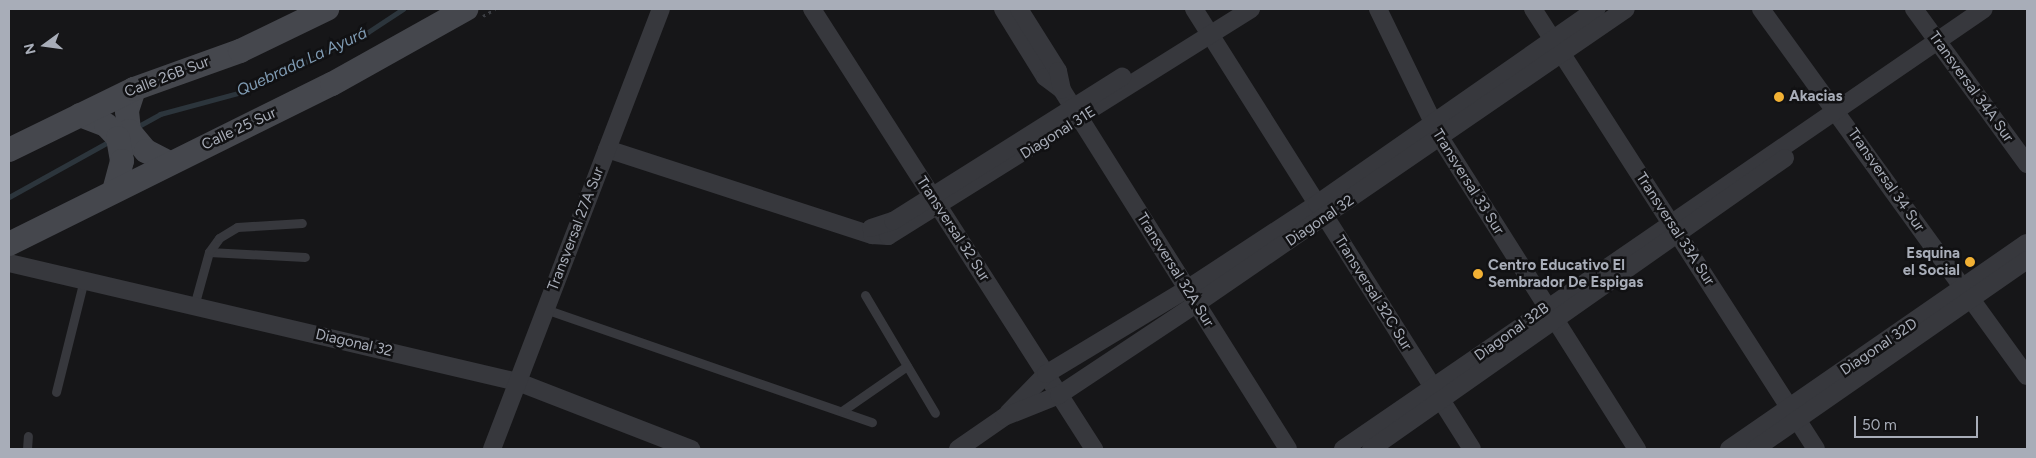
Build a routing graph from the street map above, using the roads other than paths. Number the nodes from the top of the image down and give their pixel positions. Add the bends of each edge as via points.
1 (327, 9) edge
2 (466, 9) edge
3 (661, 9) edge
4 (812, 9) edge
5 (1003, 9) edge
6 (1019, 9) edge
7 (1194, 9) edge
8 (1230, 9) edge
9 (1251, 9) edge
10 (1378, 9) edge
11 (1534, 9) edge
12 (1598, 9) edge
13 (1626, 9) edge
14 (1761, 9) edge
15 (1914, 9) edge
16 (1984, 9) edge
17 (1207, 30) junction
18 (1938, 42) junction
19 (1557, 46) junction
20 (134, 89) junction
21 (1062, 90) junction
22 (1077, 113) junction
23 (1839, 114) junction
24 (90, 118) junction
25 (1432, 123) junction
26 (1441, 139) junction
27 (608, 149) junction
28 (9, 150) edge
29 (168, 162) junction
30 (2027, 164) edge
31 (116, 188) junction
32 (936, 202) junction
33 (1321, 211) junction
34 (302, 223) dead end
35 (1674, 228) junction
36 (2027, 243) edge
37 (9, 244) edge
38 (209, 252) junction
39 (305, 257) dead end
40 (2027, 260) edge
41 (9, 263) edge
42 (84, 280) junction
43 (866, 295) dead end
44 (1968, 295) junction
45 (1192, 297) junction
46 (194, 306) junction
47 (545, 309) junction
48 (1550, 313) junction
49 (907, 366) junction
50 (1046, 374) junction
51 (2027, 376) edge
52 (518, 382) junction
53 (56, 392) dead end
54 (1059, 394) junction
55 (1438, 396) junction
56 (842, 411) junction
57 (935, 413) dead end
58 (1793, 414) junction
59 (1004, 417) junction
60 (872, 422) dead end
61 (28, 436) dead end
62 (27, 449) edge
63 (492, 449) edge
64 (691, 449) edge
65 (958, 449) edge
66 (1094, 449) edge
67 (1288, 449) edge
68 (1342, 449) edge
69 (1370, 449) edge
70 (1472, 449) edge
71 (1637, 449) edge
72 (1729, 449) edge
73 (1755, 449) edge
74 (1816, 449) edge

1 - 20 main road, Calle 26B Sur via 240,51
2 - 29 main road, Calle 25 Sur via 332,84
3 - 27 street, Transversal 27A Sur
4 - 32 street, Transversal 32 Sur
5 - 21 street, Transversal 32A Sur via 1045,77
6 - 21 street, Transversal 32A Sur via 1058,71
7 - 17 street, Transversal 32C Sur
8 - 17 street, Diagonal 31E
9 - 17 street, Diagonal 31E
10 - 25 street, Transversal 33 Sur
11 - 19 street, Transversal 33A Sur
12 - 19 street, Diagonal 32
13 - 19 street, Diagonal 32
14 - 23 street, Transversal 34 Sur
15 - 18 street, Transversal 34A Sur
16 - 18 street, Diagonal 32B
17 - 22 street, Diagonal 31E
17 - 33 street, Transversal 32C Sur
18 - 23 street, Diagonal 32B
18 - 30 street, Transversal 34A Sur
19 - 25 street, Diagonal 32
19 - 26 street, Diagonal 32
19 - 35 street, Transversal 33A Sur
20 - 24 main road, Calle 26B Sur
20 - 29 main road via 127,111 129,130 141,146
21 - 22 street, Transversal 32A Sur
22 - 32 street, Diagonal 31E
22 - 45 street, Transversal 32A Sur
23 - 35 street, Diagonal 32B
23 - 44 street, Transversal 34 Sur
24 - 28 main road, Calle 26B Sur
24 - 31 main road via 118,138 122,161
25 - 26 street, Transversal 33 Sur
25 - 33 street, Diagonal 32
26 - 33 street, Diagonal 32
26 - 48 street, Transversal 33 Sur
27 - 32 street, Diagonal 31E via 859,228 885,225
27 - 47 street, Transversal 27A Sur
29 - 31 main road, Calle 25 Sur
31 - 37 main road, Calle 25 Sur
32 - 50 street, Transversal 32 Sur
33 - 45 street, Diagonal 32
33 - 55 street, Transversal 32C Sur
34 - 38 lane via 237,227 219,238
35 - 48 street, Diagonal 32B
35 - 58 street, Transversal 33A Sur
36 - 44 street, Diagonal 32D
38 - 39 lane
38 - 46 lane
40 - 44 street, Diagonal 32D
41 - 42 street, Diagonal 32
42 - 46 street, Diagonal 32
42 - 53 lane
43 - 49 lane
44 - 51 street, Transversal 34 Sur
44 - 58 street, Diagonal 32D
45 - 50 street, Diagonal 32
45 - 54 street, Diagonal 32
45 - 67 street, Transversal 32A Sur
46 - 52 street, Diagonal 32
47 - 52 street, Transversal 27A Sur
47 - 56 lane
48 - 55 street, Diagonal 32B
48 - 71 street, Transversal 33 Sur
49 - 56 lane
49 - 57 lane
50 - 54 street, Transversal 32 Sur
50 - 59 street, Diagonal 32
52 - 63 street, Transversal 27A Sur
52 - 64 street, Diagonal 32
54 - 59 street, Diagonal 32
54 - 66 street, Transversal 32 Sur
55 - 68 street, Diagonal 32B
55 - 69 street, Diagonal 32B
55 - 70 street, Transversal 32C Sur
56 - 60 lane
58 - 72 street, Diagonal 32D
58 - 73 street, Diagonal 32D
58 - 74 street, Transversal 33A Sur
59 - 65 street, Diagonal 32
61 - 62 lane

